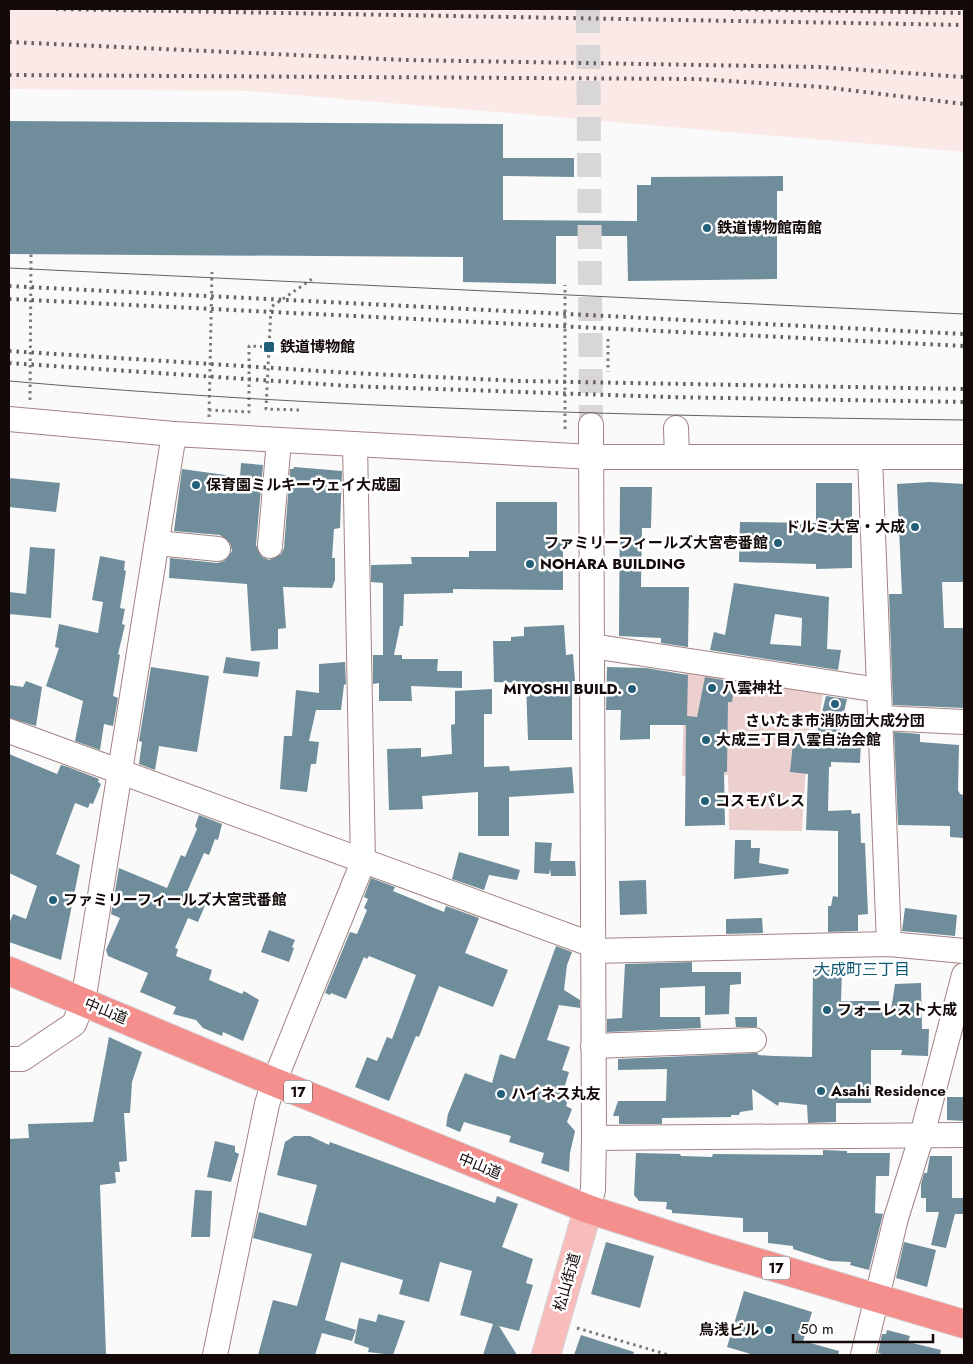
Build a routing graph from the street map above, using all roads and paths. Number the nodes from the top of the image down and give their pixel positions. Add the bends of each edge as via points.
1 (31, 254) dead end
2 (212, 272) dead end
3 (315, 277) dead end
4 (565, 285) dead end
5 (608, 339) dead end
6 (269, 347) junction
7 (608, 372) dead end
8 (209, 410) junction
9 (299, 410) dead end
10 (19, 420) edge
11 (209, 422) dead end
12 (591, 425) tunnel mouth
13 (676, 428) dead end
14 (565, 429) dead end
15 (174, 434) junction
16 (279, 440) junction
17 (355, 444) junction
18 (592, 457) junction
19 (677, 457) junction
20 (870, 457) junction
21 (964, 457) edge
22 (157, 543) junction
23 (270, 546) dead end
24 (218, 549) dead end
25 (592, 646) junction
26 (879, 690) junction
27 (881, 718) junction
28 (964, 722) edge
29 (9, 731) edge
30 (121, 774) junction
31 (363, 862) junction
32 (889, 944) junction
33 (593, 948) junction
34 (964, 951) edge
35 (9, 971) edge
36 (964, 975) edge
37 (83, 1002) junction
38 (754, 1040) dead end
39 (593, 1046) junction
40 (9, 1059) edge
41 (274, 1082) junction
42 (922, 1135) junction
43 (964, 1135) edge
44 (594, 1138) junction
45 (588, 1209) junction
46 (876, 1298) junction
47 (964, 1324) edge
48 (572, 1327) dead end
49 (215, 1355) edge
50 (546, 1355) edge
51 (668, 1355) edge
52 (863, 1355) edge

1 - 10 path
2 - 8 path
3 - 6 path via 271,307
4 - 14 path
5 - 7 path
6 - 8 path via 249,346 249,412
6 - 9 path via 266,409
8 - 11 path
10 - 15 street
12 - 18 street
13 - 19 street
15 - 16 street
15 - 22 street
16 - 17 street
16 - 23 street
17 - 18 street
17 - 31 street
18 - 19 street
18 - 25 street
19 - 20 street
20 - 21 street
20 - 26 street
22 - 24 street
22 - 30 street
25 - 26 street
25 - 33 street
26 - 27 street
27 - 28 street
27 - 32 street
29 - 30 street
30 - 31 street
30 - 37 street
31 - 33 street
31 - 41 street
32 - 33 street
32 - 34 street
33 - 39 street
35 - 37 highway, 中山道 / 17
36 - 42 street
37 - 40 street via 74,1024 22,1059
37 - 41 highway, 中山道 / 17
38 - 39 street
39 - 44 street
41 - 45 highway, 中山道 / 17
41 - 49 street
42 - 43 street
42 - 44 street
42 - 46 street
44 - 45 street via 593,1190
45 - 46 highway, 中山道 / 17
45 - 50 main road, 松山街道
46 - 47 highway, 中山道 / 17
46 - 52 street
48 - 51 path

